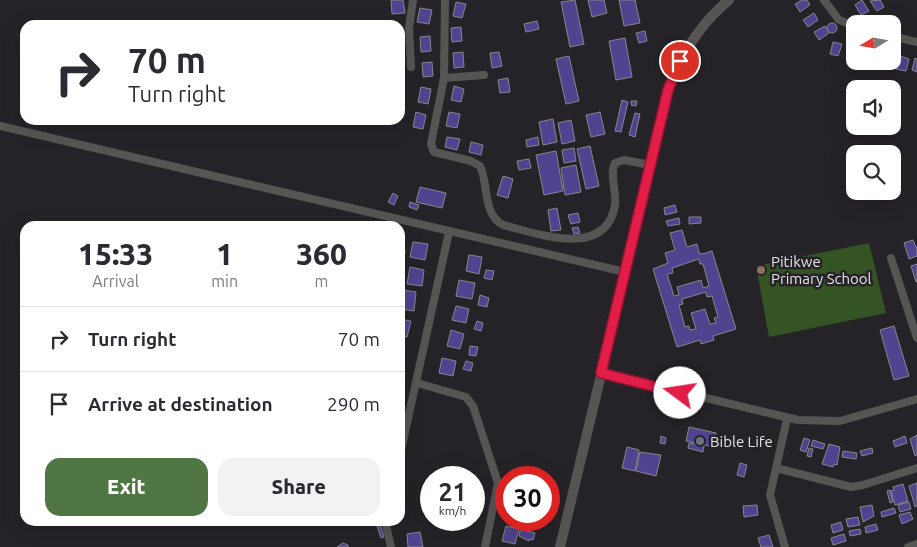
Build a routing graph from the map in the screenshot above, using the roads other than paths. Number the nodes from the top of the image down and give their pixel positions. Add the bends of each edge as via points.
1 (413, 0) edge
2 (445, 0) edge
3 (730, 0) edge
4 (828, 2) edge
5 (846, 23) edge
6 (901, 38) edge
7 (917, 42) edge
8 (411, 67) dead end
9 (484, 75) dead end
10 (444, 78) junction
11 (0, 126) edge
12 (650, 165) junction
13 (402, 221) edge
14 (405, 222) edge
15 (449, 232) junction
16 (891, 258) dead end
17 (625, 272) junction
18 (917, 338) edge
19 (601, 373) junction
20 (417, 383) junction
21 (917, 400) edge
22 (787, 418) junction
23 (405, 434) edge
24 (776, 468) junction
25 (917, 468) edge
26 (386, 526) edge
27 (917, 544) edge
28 (391, 547) edge
29 (485, 547) edge
30 (560, 547) edge
31 (785, 547) edge
32 (908, 547) edge

1 - 8 street via 409,28
2 - 10 street
3 - 12 street via 700,29 680,61 668,90
4 - 5 street via 839,20
6 - 7 street
9 - 10 street
10 - 12 street via 431,147 434,152 480,166 490,211 500,224 566,240 584,238 602,228 610,218 615,205 615,163 624,160
11 - 13 street
12 - 17 street
14 - 15 street
15 - 17 street
15 - 20 street
16 - 18 street
17 - 19 street
19 - 22 street
19 - 30 street
20 - 23 street
20 - 29 street via 466,396 473,406 498,483
21 - 22 street via 840,421
22 - 24 street
24 - 25 street via 851,487
24 - 31 street via 771,501
26 - 28 street
27 - 32 street

